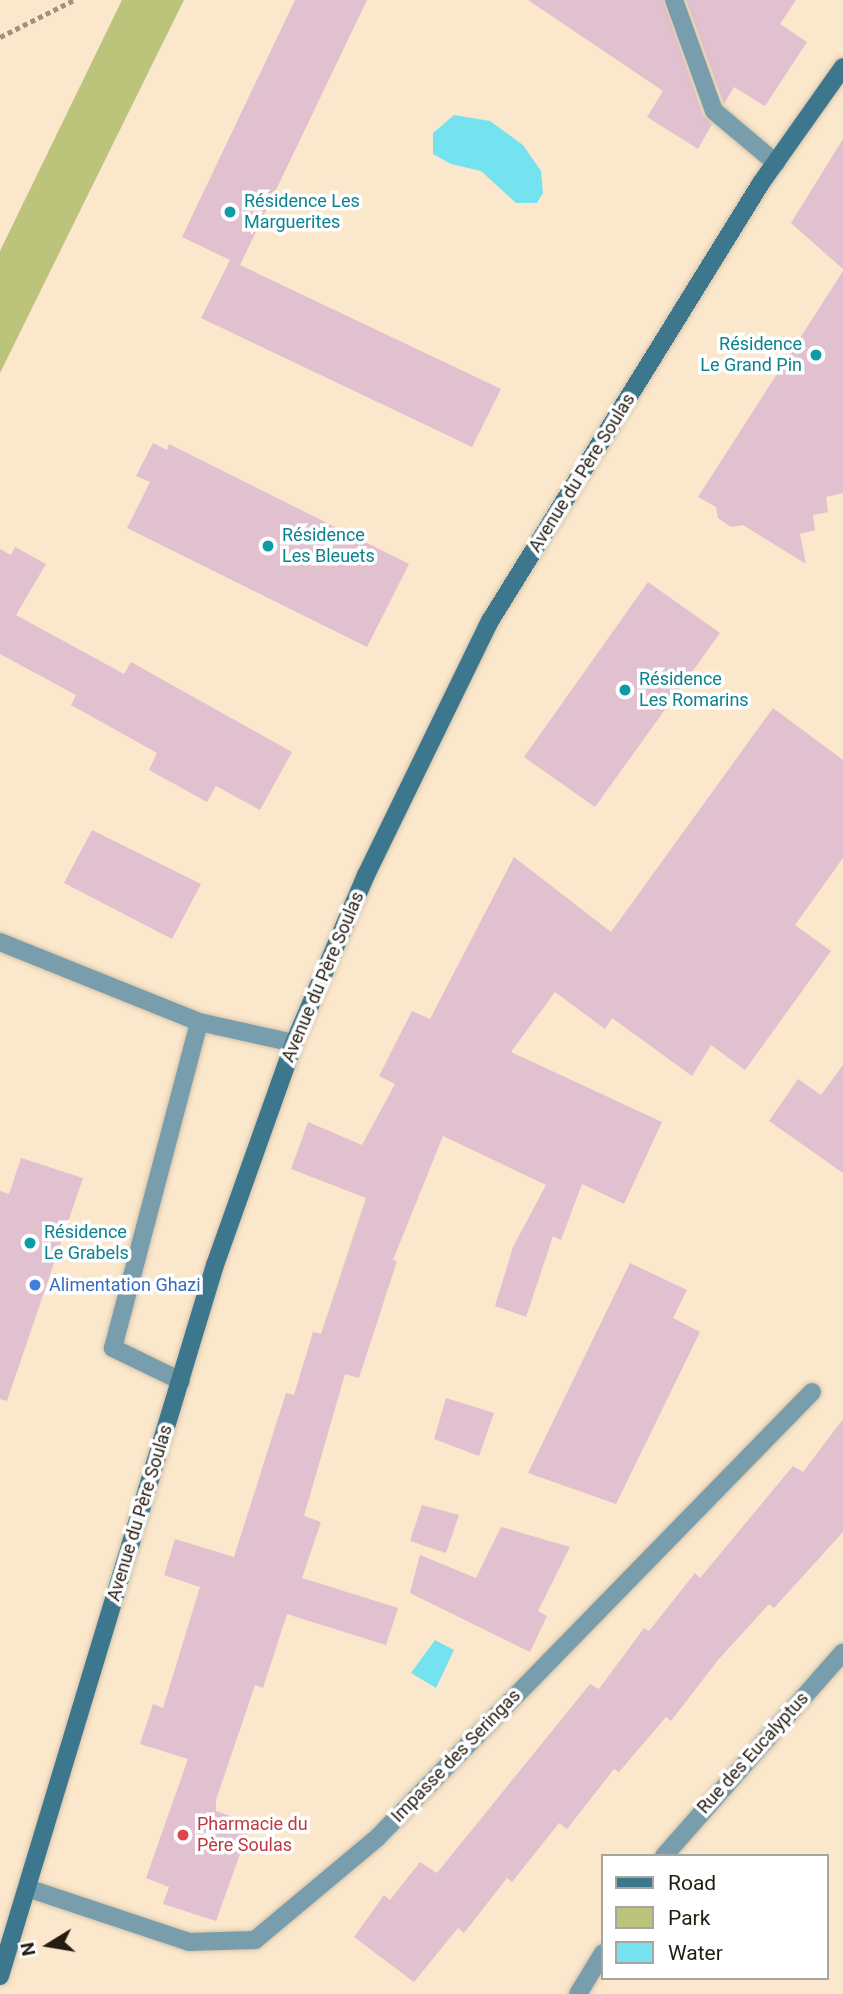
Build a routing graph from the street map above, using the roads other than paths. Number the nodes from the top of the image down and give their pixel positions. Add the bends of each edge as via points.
1 (674, 0) edge
2 (843, 66) edge
3 (776, 163) junction
4 (0, 942) edge
5 (199, 1022) junction
6 (295, 1043) junction
7 (181, 1381) junction
8 (812, 1392) dead end
9 (843, 1652) edge
10 (666, 1854) edge
11 (27, 1888) junction
12 (602, 1955) edge
13 (0, 1976) edge
14 (578, 1994) edge

1 - 3 street via 714,111
2 - 3 main road, Avenue du Père Soulas
3 - 6 main road, Avenue du Père Soulas via 490,621 366,875
4 - 5 street
5 - 6 street
5 - 7 street via 113,1348
6 - 7 main road, Avenue du Père Soulas via 215,1265
7 - 11 main road, Avenue du Père Soulas
8 - 11 street, Impasse des Seringas via 377,1838 255,1940 189,1942
9 - 10 street, Rue des Eucalyptus
11 - 13 main road, Avenue du Père Soulas
12 - 14 street

